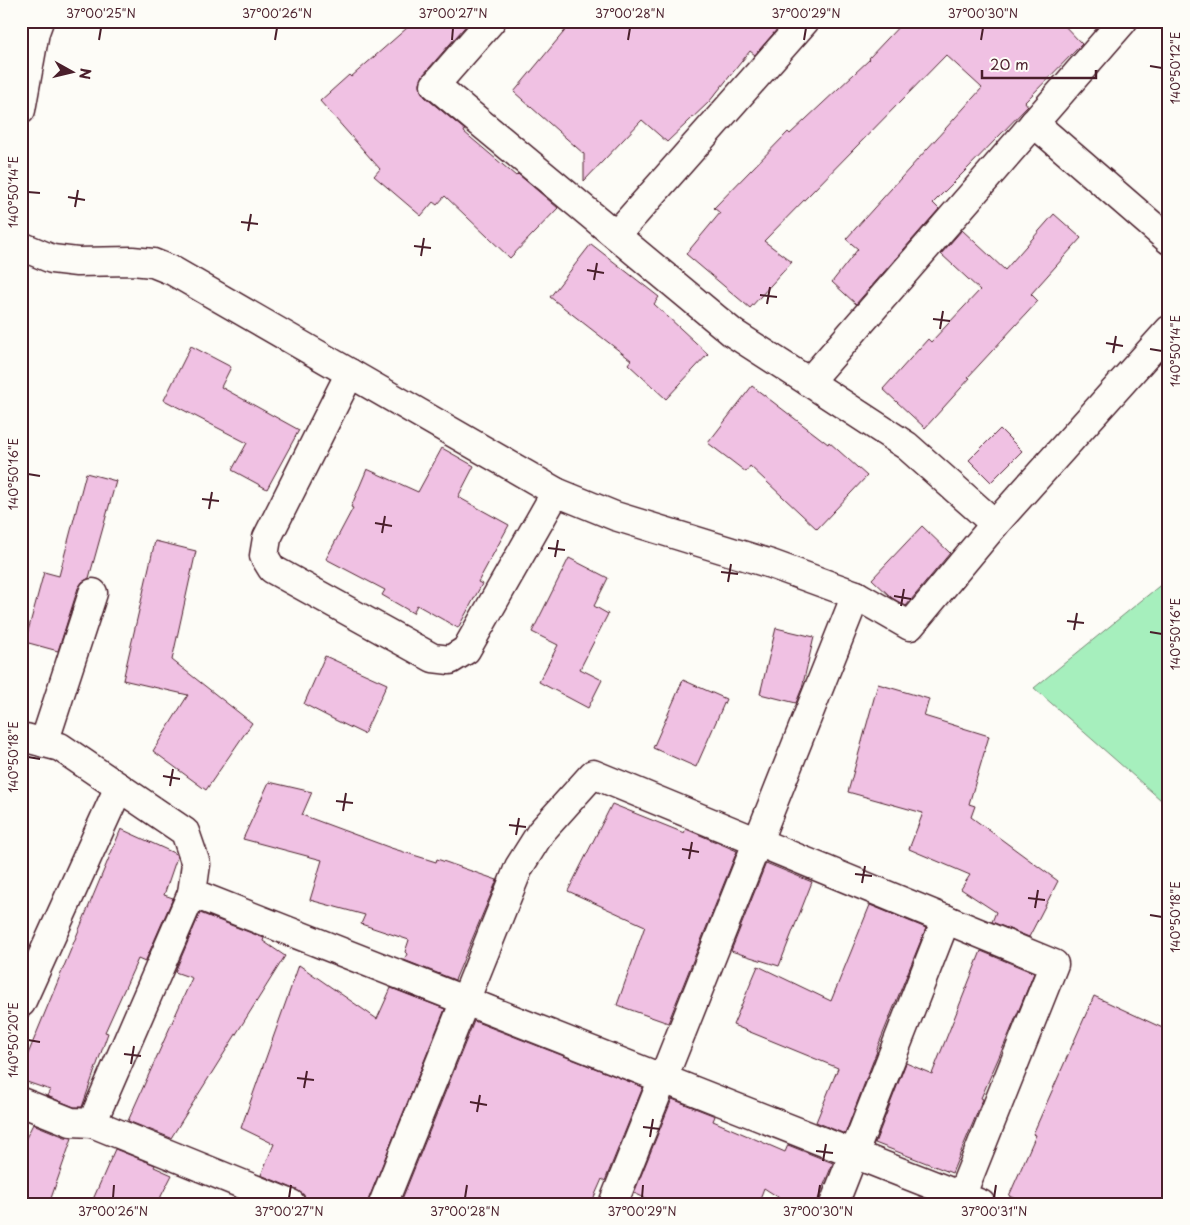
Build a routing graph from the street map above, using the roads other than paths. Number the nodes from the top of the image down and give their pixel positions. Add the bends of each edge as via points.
1 (39, 21) edge
2 (491, 21) edge
3 (805, 21) edge
4 (1123, 21) edge
5 (21, 110) edge
6 (1034, 123) junction
7 (616, 236) junction
8 (1169, 240) edge
9 (21, 246) edge
10 (1169, 330) edge
11 (350, 373) junction
12 (809, 382) junction
13 (556, 492) junction
14 (995, 524) junction
15 (93, 593) dead end
16 (856, 595) junction
17 (32, 741) edge
18 (119, 787) junction
19 (757, 842) junction
20 (192, 893) junction
21 (946, 919) junction
22 (465, 1000) junction
23 (21, 1003) edge
24 (663, 1078) junction
25 (21, 1102) edge
26 (92, 1123) junction
27 (854, 1153) junction
28 (967, 1201) edge
29 (290, 1204) edge
30 (383, 1204) edge
31 (613, 1204) edge
32 (834, 1204) edge

1 - 5 street
2 - 7 street via 435,85
3 - 7 street
4 - 6 street
6 - 8 street
6 - 12 street
7 - 12 street via 733,333
9 - 11 street via 52,259 153,263 173,271
10 - 14 street
11 - 13 street
11 - 13 street via 267,538 264,556 272,569 433,658 450,660 466,650
12 - 14 street via 907,446
13 - 16 street via 614,516 771,564
14 - 16 street via 910,626
15 - 17 street
16 - 19 street
17 - 18 street via 60,747
18 - 20 street via 185,832 196,864
18 - 23 street
19 - 21 street
19 - 22 street via 593,774 541,832 519,868
19 - 24 street
20 - 22 street
20 - 26 street
21 - 27 street
21 - 28 street via 1054,964
22 - 24 street
22 - 30 street
24 - 27 street
24 - 31 street
25 - 26 street via 71,1122
26 - 29 street
27 - 28 street
27 - 32 street

